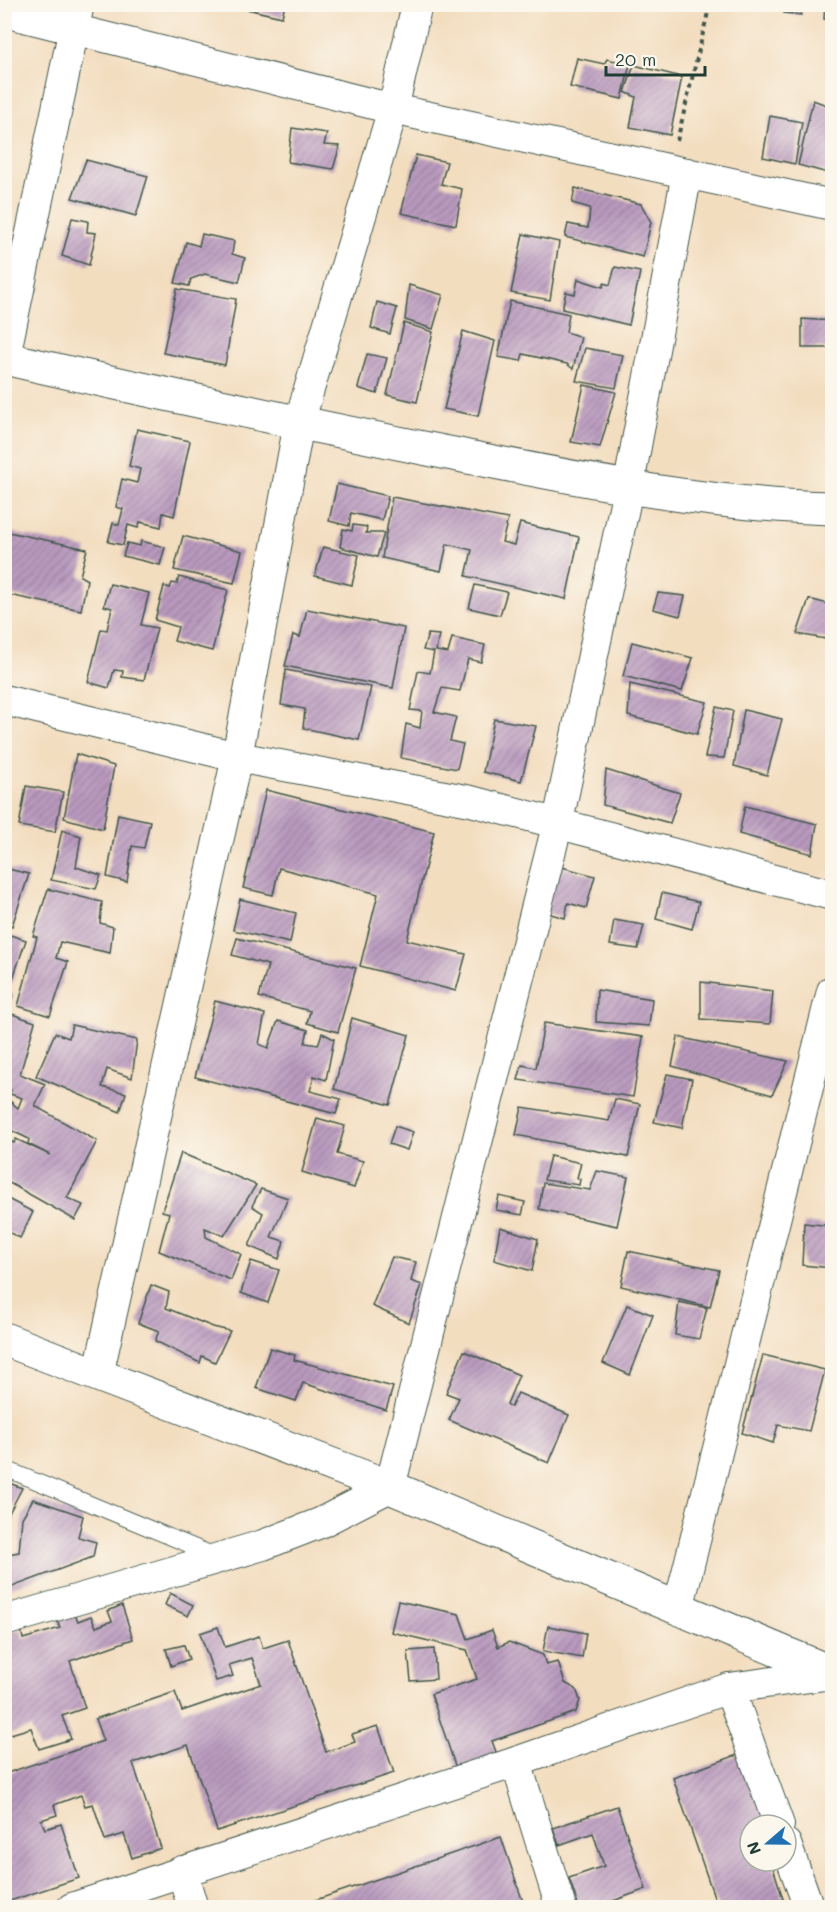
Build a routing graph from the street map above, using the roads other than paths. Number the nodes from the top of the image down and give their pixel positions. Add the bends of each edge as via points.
1 (417, 4) edge
2 (4, 12) edge
3 (76, 16) edge
4 (393, 109) junction
5 (679, 171) junction
6 (832, 205) edge
7 (5, 359) edge
8 (299, 423) junction
9 (628, 489) junction
10 (832, 508) edge
11 (4, 700) edge
12 (237, 758) junction
13 (557, 826) junction
14 (832, 895) edge
15 (832, 991) edge
16 (4, 1339) edge
17 (98, 1375) junction
18 (4, 1468) edge
19 (390, 1487) junction
20 (222, 1558) junction
21 (678, 1609) junction
22 (4, 1621) edge
23 (832, 1673) edge
24 (729, 1688) junction
25 (516, 1762) junction
26 (775, 1813) edge
27 (182, 1872) junction
28 (796, 1873) edge
29 (72, 1908) edge
30 (194, 1908) edge
31 (561, 1908) edge
32 (809, 1908) edge

1 - 4 street
2 - 3 street
3 - 4 street
3 - 7 street
4 - 5 street
4 - 8 street
5 - 6 street
5 - 9 street
7 - 8 street
8 - 9 street
8 - 12 street
9 - 10 street via 779,507
9 - 13 street
11 - 12 street
12 - 13 street via 471,801
12 - 17 street
13 - 14 street
13 - 19 street
15 - 21 street
16 - 17 street
17 - 19 street
18 - 20 lane
19 - 20 street via 320,1523
19 - 21 street
20 - 22 street
21 - 23 street
23 - 24 street
24 - 25 street
24 - 26 street
25 - 27 street
25 - 31 street
27 - 29 street
27 - 30 street
28 - 32 street

